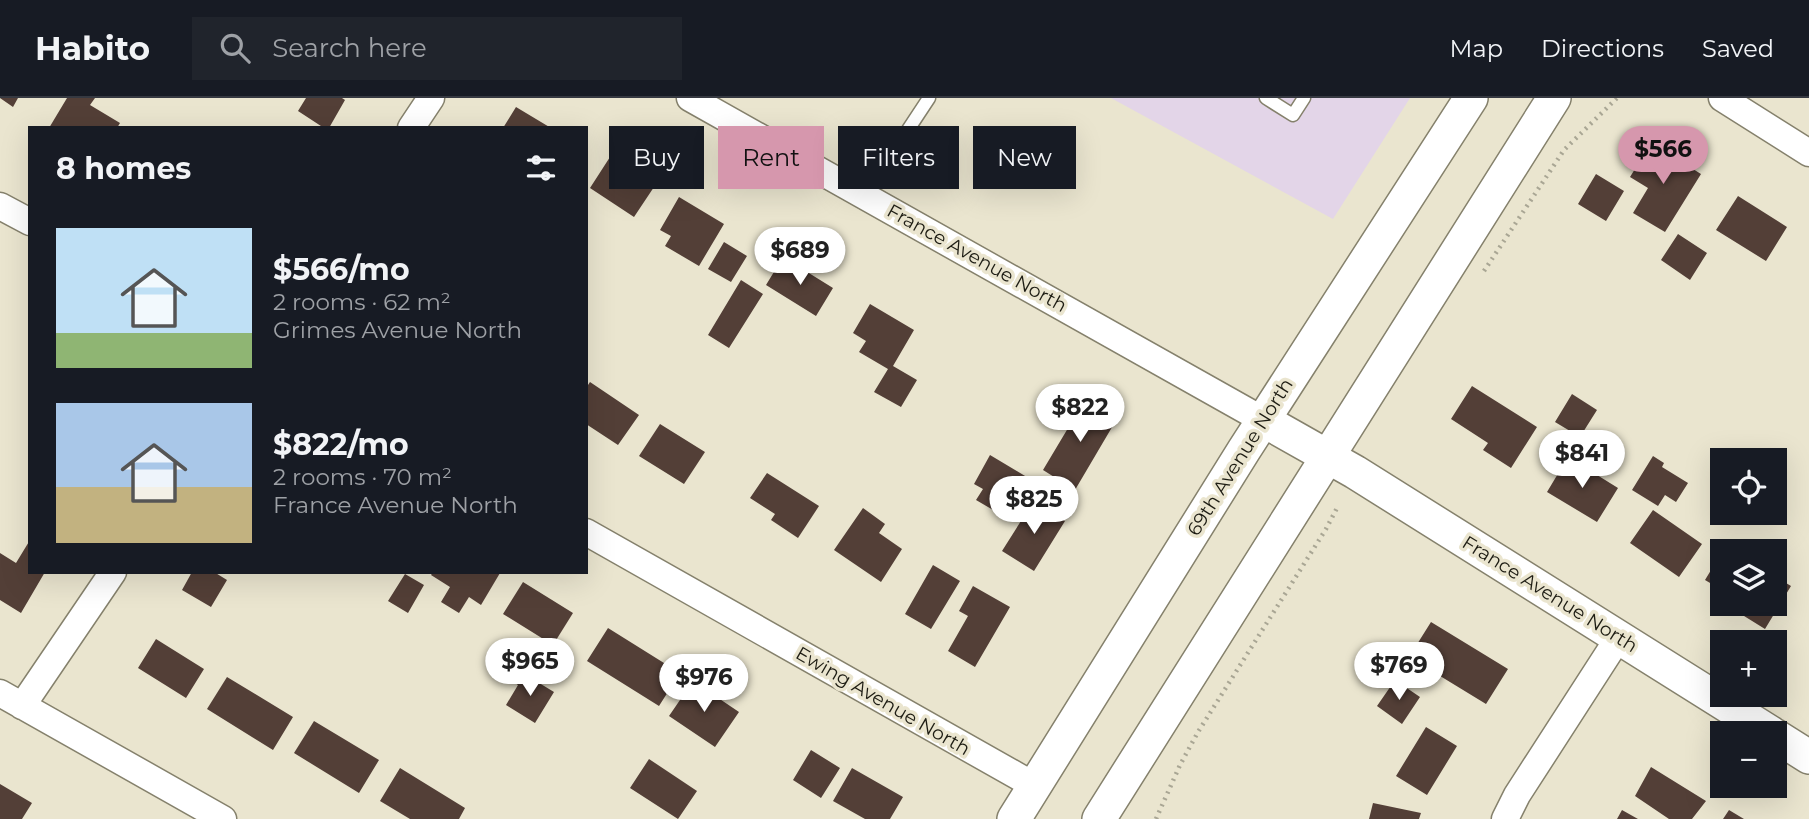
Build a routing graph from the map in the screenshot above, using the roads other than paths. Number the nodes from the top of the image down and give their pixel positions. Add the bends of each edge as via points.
1 (430, 98) edge
2 (690, 98) edge
3 (929, 98) edge
4 (1266, 98) edge
5 (1304, 98) edge
6 (1471, 98) edge
7 (1554, 98) edge
8 (1722, 98) edge
9 (412, 126) edge
10 (1809, 153) edge
11 (865, 195) junction
12 (0, 206) edge
13 (28, 221) edge
14 (1264, 420) junction
15 (1328, 456) junction
16 (588, 533) edge
17 (111, 574) edge
18 (1619, 637) junction
19 (11, 700) edge
20 (1752, 721) edge
21 (1787, 743) edge
22 (1809, 757) edge
23 (1035, 786) junction
24 (223, 819) edge
25 (1014, 819) edge
26 (1099, 819) edge
27 (1505, 819) edge

1 - 9 street
2 - 11 street, France Avenue North
3 - 11 lane
4 - 5 lane via 1293,115
6 - 14 street, 69th Avenue North
7 - 15 street
8 - 10 street
11 - 14 street, France Avenue North
12 - 13 street
14 - 15 street, France Avenue North
14 - 23 street, 69th Avenue North
15 - 18 street, France Avenue North
15 - 26 street
16 - 23 street, Ewing Avenue North
17 - 19 street
18 - 20 street, France Avenue North
18 - 27 street
19 - 24 street
21 - 22 street, France Avenue North
23 - 25 street, 69th Avenue North

